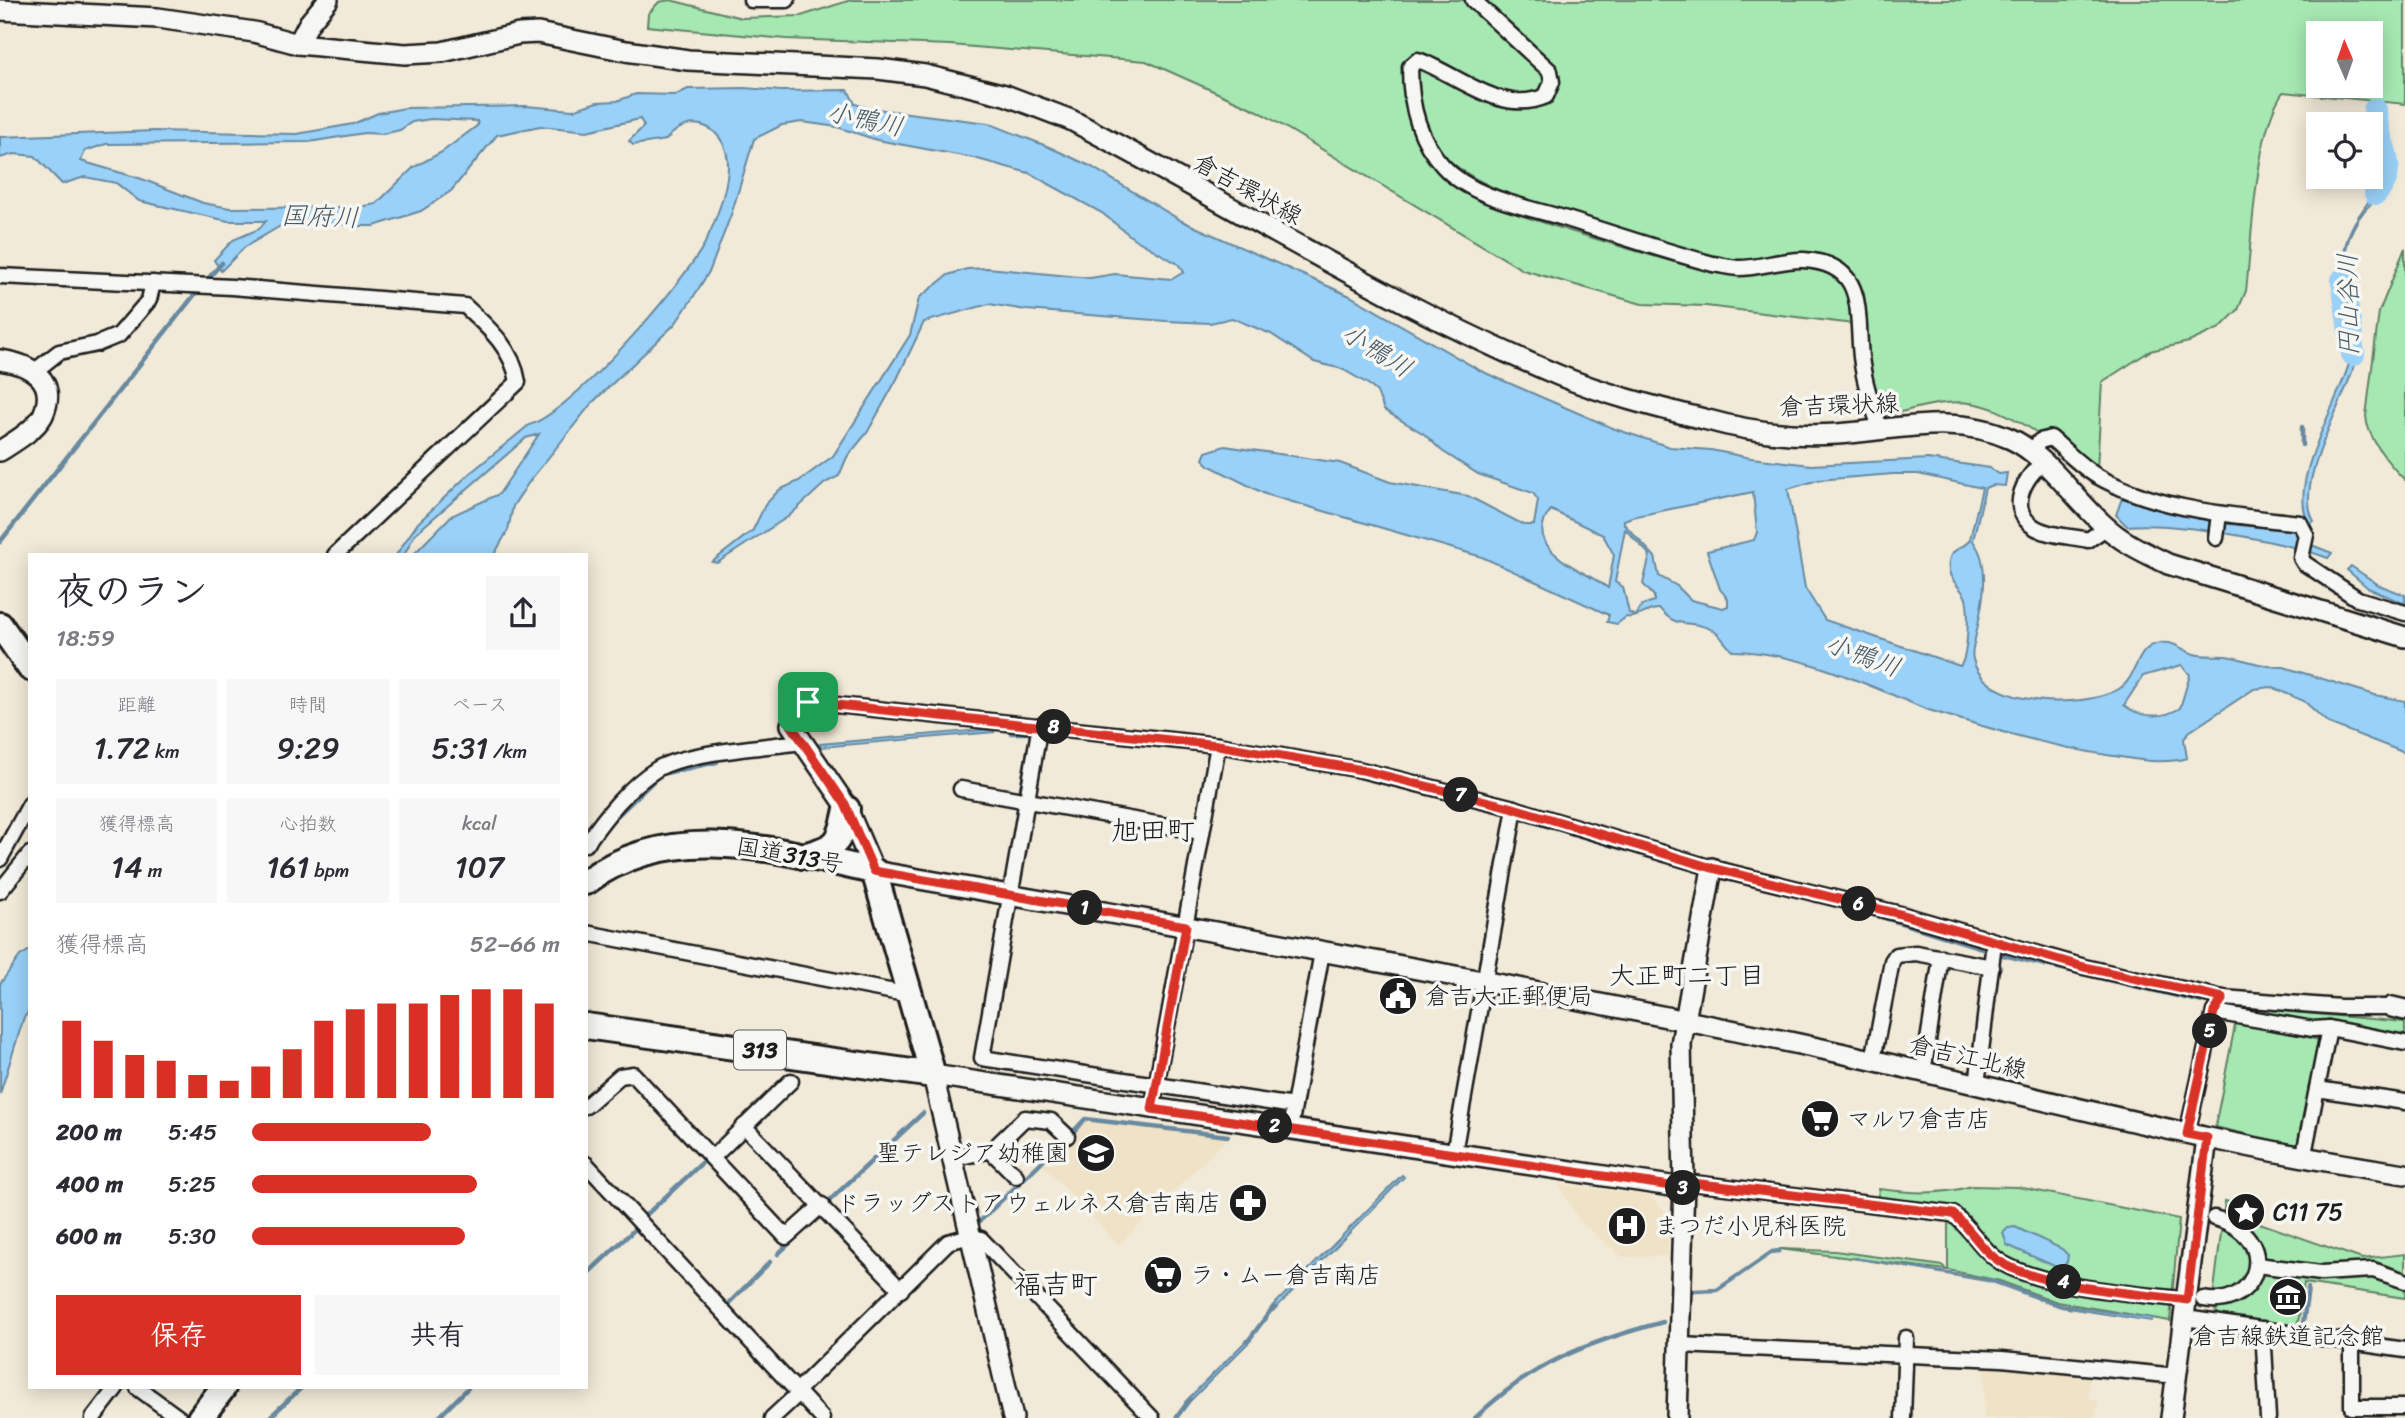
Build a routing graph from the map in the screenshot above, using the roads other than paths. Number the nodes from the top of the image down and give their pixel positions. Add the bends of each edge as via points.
1 (328, 0) edge
2 (751, 0) edge
3 (787, 0) edge
4 (1473, 0) edge
5 (0, 10) edge
6 (298, 44) junction
7 (0, 276) edge
8 (153, 283) junction
9 (0, 360) edge
10 (36, 371) junction
11 (1881, 429) junction
12 (0, 451) edge
13 (2036, 457) junction
14 (2219, 514) junction
15 (2106, 528) junction
16 (2216, 538) dead end
17 (337, 553) edge
18 (2383, 609) junction
19 (2405, 613) edge
20 (2405, 620) edge
21 (0, 625) edge
22 (2405, 637) edge
23 (28, 665) edge
24 (1040, 725) junction
25 (796, 733) junction
26 (1218, 745) junction
27 (961, 789) dead end
28 (1027, 800) junction
29 (28, 808) edge
30 (1515, 808) junction
31 (847, 809) junction
32 (1201, 832) junction
33 (588, 841) edge
34 (28, 856) edge
35 (803, 856) junction
36 (0, 859) edge
37 (1712, 868) junction
38 (874, 871) junction
39 (588, 880) edge
40 (0, 891) edge
41 (1010, 895) junction
42 (1186, 926) junction
43 (588, 933) edge
44 (1994, 942) junction
45 (1322, 952) junction
46 (1941, 957) junction
47 (1992, 967) junction
48 (1484, 981) junction
49 (910, 995) junction
50 (2223, 998) junction
51 (2399, 1008) edge
52 (2214, 1012) junction
53 (1685, 1020) junction
54 (588, 1026) edge
55 (2329, 1028) junction
56 (2405, 1043) edge
57 (1873, 1060) junction
58 (1923, 1073) junction
59 (933, 1075) junction
60 (791, 1081) dead end
61 (1156, 1084) junction
62 (1977, 1085) junction
63 (2317, 1089) junction
64 (2405, 1102) edge
65 (588, 1105) edge
66 (1294, 1106) junction
67 (1152, 1109) junction
68 (744, 1126) junction
69 (1290, 1128) junction
70 (2187, 1134) junction
71 (1067, 1136) dead end
72 (2207, 1138) junction
73 (990, 1150) junction
74 (1454, 1153) junction
75 (712, 1157) junction
76 (952, 1159) junction
77 (2303, 1159) junction
78 (588, 1166) edge
79 (2405, 1174) edge
80 (1016, 1175) dead end
81 (1684, 1185) junction
82 (822, 1205) junction
83 (2214, 1218) dead end
84 (970, 1236) junction
85 (2257, 1265) junction
86 (2405, 1281) edge
87 (901, 1290) junction
88 (2192, 1306) junction
89 (2263, 1329) junction
90 (1906, 1338) dead end
91 (2352, 1343) junction
92 (1679, 1345) junction
93 (2405, 1350) edge
94 (1906, 1354) junction
95 (2177, 1376) junction
96 (115, 1389) edge
97 (139, 1389) edge
98 (222, 1389) edge
99 (797, 1393) junction
100 (2405, 1407) edge
101 (93, 1418) edge
102 (180, 1418) edge
103 (200, 1418) edge
104 (772, 1418) edge
105 (822, 1418) edge
106 (1013, 1418) edge
107 (1152, 1418) edge
108 (1677, 1418) edge
109 (1903, 1418) edge
110 (2171, 1418) edge
111 (2267, 1418) edge

1 - 6 main road
2 - 3 street
4 - 11 street via 1550,71 1552,82 1546,96 1533,102 1511,102 1419,60 1410,67 1417,121 1428,147 1444,167 1458,179 1515,204 1713,264 1739,268 1803,260 1842,272 1858,303 1866,389
5 - 6 main road, 倉吉環状線 via 158,18 254,32
6 - 11 main road, 倉吉環状線 via 405,54 442,52 538,33 688,60 878,69 967,84 1071,120 1452,327 1561,376 1756,431 1800,435
7 - 8 street
8 - 10 street via 149,300 119,335 59,352
8 - 17 street via 465,306 492,331 515,363 518,383
9 - 10 main road via 23,363
10 - 12 main road via 46,387 42,416
11 - 13 main road, 倉吉環状線 via 1958,424 2014,440
13 - 14 street via 2040,441 2051,438 2096,475 2166,504
13 - 15 main road, 倉吉環状線
13 - 15 street via 2020,495 2020,507 2030,524 2088,540
14 - 16 street
14 - 18 street via 2300,523 2306,536 2304,563 2358,599
15 - 22 main road, 倉吉環状線 via 2168,564
18 - 19 street
18 - 20 street
21 - 23 highway
24 - 25 street via 808,702 795,712
24 - 26 street
24 - 28 street
25 - 31 main road
25 - 33 street via 658,768 610,811
26 - 30 street via 1362,770
26 - 32 street
27 - 28 street
28 - 32 street
28 - 41 street
29 - 36 street
30 - 37 street
30 - 48 street
31 - 35 highway via 839,840 831,848
31 - 38 main road
32 - 42 street
34 - 40 street
35 - 38 highway, 国道313号
35 - 39 highway, 国道313号 via 717,842 667,846
37 - 44 street
37 - 53 main road
38 - 41 main road, 倉吉江北線
38 - 49 highway, 国道313号
41 - 42 main road, 倉吉江北線
41 - 61 street via 982,1058
42 - 45 main road, 倉吉江北線
42 - 61 street
43 - 49 street
44 - 47 street
44 - 50 street
45 - 48 main road, 倉吉江北線
45 - 66 street
46 - 47 street
46 - 57 street via 1916,953 1896,955 1892,961
46 - 58 street
47 - 62 street
48 - 53 main road, 倉吉江北線
48 - 74 street
49 - 59 highway, 国道313号
50 - 51 street
50 - 52 street
52 - 55 street
52 - 70 street
53 - 57 main road, 倉吉江北線
53 - 81 main road via 1681,1044
54 - 59 highway, 313
55 - 56 street
55 - 63 street
57 - 58 main road, 倉吉江北線
58 - 62 main road, 倉吉江北線
59 - 67 main road
59 - 76 main road
60 - 68 street
61 - 66 street
61 - 67 street
62 - 70 main road, 倉吉江北線
63 - 64 street
63 - 77 street
65 - 75 street via 620,1076 632,1074
66 - 69 street
67 - 69 main road
68 - 75 street
68 - 82 street
69 - 74 main road
70 - 72 main road, 倉吉江北線
71 - 73 street via 1051,1121 1026,1118
72 - 77 main road, 倉吉江北線
72 - 88 main road
73 - 76 street
73 - 80 street
74 - 81 main road
75 - 82 street via 786,1237
76 - 84 main road
77 - 79 main road, 倉吉江北線
78 - 99 street
81 - 88 street via 1953,1214 1973,1239 2002,1263 2035,1276
81 - 92 main road
82 - 87 street
83 - 85 street via 2245,1231 2256,1249
84 - 87 street via 948,1242
84 - 106 main road
84 - 107 street via 981,1239
85 - 86 street via 2321,1273 2373,1269
85 - 88 street via 2244,1289
87 - 99 street
88 - 89 street
88 - 95 main road
89 - 91 street
89 - 111 street
90 - 94 street
91 - 93 street
91 - 100 street via 2352,1407
92 - 94 street
92 - 108 main road
94 - 95 street
94 - 109 street
95 - 110 main road
96 - 101 street
97 - 102 street
98 - 103 highway
99 - 104 street
99 - 105 street

